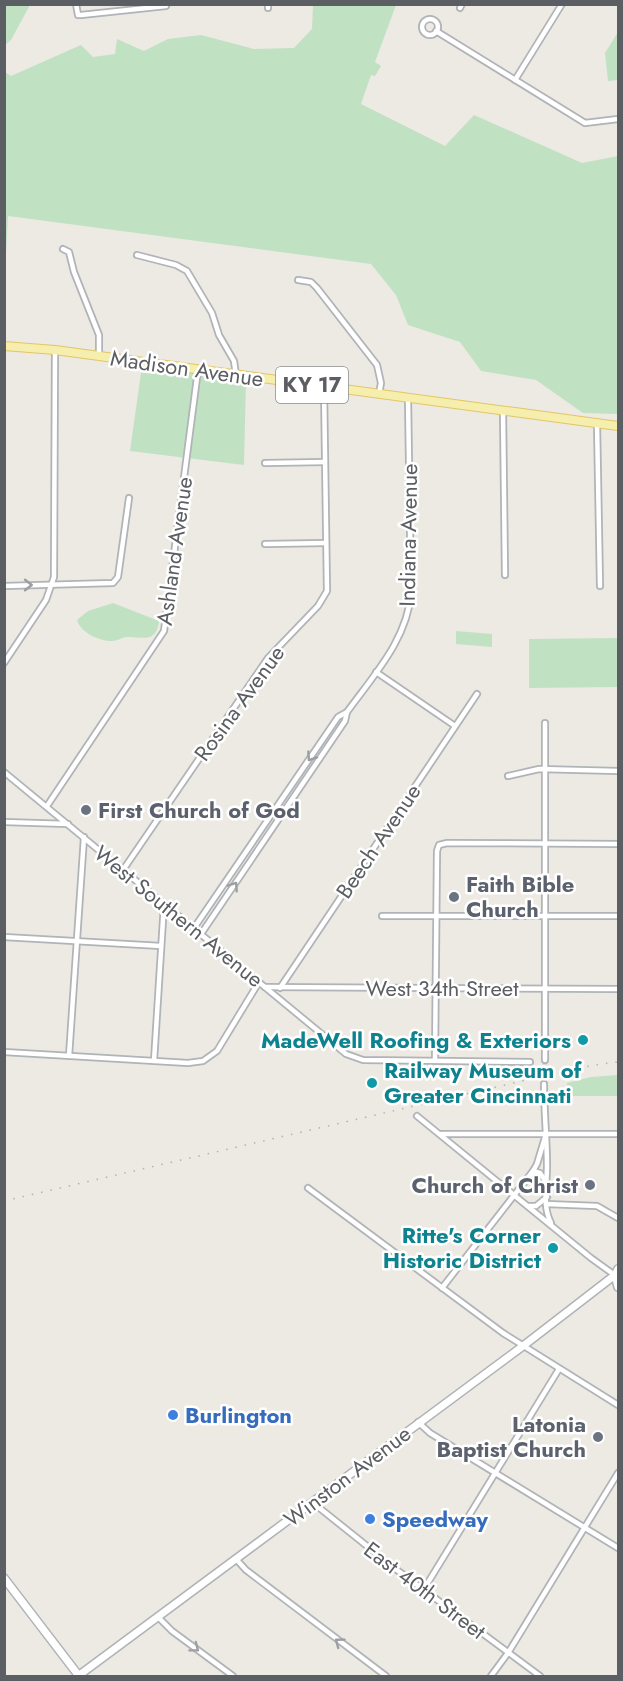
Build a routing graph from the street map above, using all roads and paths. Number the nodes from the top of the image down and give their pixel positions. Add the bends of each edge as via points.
1 (75, 4) edge
2 (554, 4) edge
3 (166, 6) edge
4 (561, 6) edge
5 (436, 31) dead end
6 (515, 80) junction
7 (618, 119) edge
8 (63, 249) dead end
9 (137, 255) dead end
10 (298, 280) dead end
11 (4, 346) edge
12 (55, 350) junction
13 (99, 356) junction
14 (198, 370) junction
15 (236, 375) junction
16 (324, 387) junction
17 (379, 394) junction
18 (408, 398) junction
19 (503, 411) junction
20 (597, 423) junction
21 (618, 426) edge
22 (325, 462) junction
23 (265, 463) dead end
24 (129, 498) dead end
25 (326, 543) junction
26 (265, 544) dead end
27 (505, 575) dead end
28 (52, 585) junction
29 (4, 586) edge
30 (600, 586) dead end
31 (4, 663) edge
32 (376, 672) junction
33 (477, 694) dead end
34 (347, 712) junction
35 (545, 723) dead end
36 (455, 726) junction
37 (546, 770) junction
38 (618, 771) edge
39 (4, 772) edge
40 (508, 777) dead end
41 (47, 806) junction
42 (4, 822) edge
43 (68, 824) junction
44 (84, 837) junction
45 (546, 843) junction
46 (618, 844) edge
47 (123, 870) junction
48 (164, 904) junction
49 (382, 916) dead end
50 (436, 916) junction
51 (546, 916) junction
52 (618, 916) edge
53 (194, 928) junction
54 (201, 934) junction
55 (4, 937) edge
56 (75, 941) junction
57 (161, 946) junction
58 (259, 982) junction
59 (265, 987) junction
60 (280, 988) junction
61 (436, 988) junction
62 (618, 988) edge
63 (546, 989) junction
64 (4, 1052) edge
65 (69, 1056) junction
66 (435, 1060) junction
67 (545, 1060) tunnel mouth
68 (154, 1061) junction
69 (530, 1062) dead end
70 (544, 1084) tunnel mouth
71 (417, 1116) dead end
72 (441, 1134) junction
73 (546, 1134) junction
74 (618, 1134) edge
75 (533, 1171) junction
76 (547, 1183) junction
77 (308, 1188) dead end
78 (514, 1195) junction
79 (547, 1197) junction
80 (546, 1204) junction
81 (529, 1206) junction
82 (618, 1218) edge
83 (552, 1225) junction
84 (617, 1274) edge
85 (618, 1287) edge
86 (442, 1288) junction
87 (523, 1346) junction
88 (559, 1369) junction
89 (618, 1405) edge
90 (418, 1422) junction
91 (496, 1473) junction
92 (618, 1473) edge
93 (312, 1502) junction
94 (585, 1528) junction
95 (618, 1548) edge
96 (236, 1559) junction
97 (4, 1578) edge
98 (424, 1589) junction
99 (158, 1617) junction
100 (508, 1653) junction
101 (79, 1676) edge
102 (233, 1677) edge
103 (386, 1677) edge
104 (491, 1677) edge
105 (540, 1677) edge

1 - 3 street via 78,15
2 - 4 street
4 - 6 street
5 - 6 street
6 - 7 street via 585,123
8 - 13 street via 69,252 99,335
9 - 15 street via 187,271 212,313 234,361
10 - 17 street via 311,282 317,288 370,355 380,374
11 - 12 main road, Madison Avenue / KY 17
12 - 13 main road, Madison Avenue / KY 17
12 - 28 street
13 - 14 main road, Madison Avenue / KY 17
14 - 15 main road, Madison Avenue / KY 17
14 - 41 street, Ashland Avenue via 164,632
15 - 16 main road, Madison Avenue / KY 17
16 - 17 main road, Madison Avenue / KY 17
16 - 22 street, Rosina Avenue
17 - 18 main road, Madison Avenue / KY 17
18 - 19 main road, Madison Avenue / KY 17
18 - 32 street, Indiana Avenue via 410,601 399,636
19 - 20 main road, Madison Avenue / KY 17
19 - 27 street
20 - 21 main road, Madison Avenue / KY 17
20 - 30 street
22 - 23 street
22 - 25 street, Rosina Avenue
24 - 28 street via 118,577 113,583
25 - 26 street
25 - 47 street, Rosina Avenue via 328,586 324,596 268,658
29 -> 28 street
28 - 31 street
32 - 34 street, Indiana Avenue
32 - 36 street
33 - 36 street, Beech Avenue
34 -> 53 street via 338,717
54 -> 34 street via 345,721
35 - 37 street
36 - 60 street, Beech Avenue
37 - 38 street
37 - 40 street
37 - 45 street
39 - 41 street, West Southern Avenue
41 - 43 street, West Southern Avenue
42 - 43 street
43 - 44 street, West Southern Avenue
44 - 47 street, West Southern Avenue
44 - 56 street
45 - 46 street
45 - 50 street via 439,845
45 - 51 street
47 - 48 street, West Southern Avenue
48 - 53 street, West Southern Avenue
48 - 57 street
49 - 50 street
50 - 51 street
50 - 61 street
51 - 52 street
51 - 63 street
53 - 54 street, West Southern Avenue
54 - 58 street, West Southern Avenue
55 - 56 street
56 - 57 street
56 - 65 street
57 - 68 street
58 - 59 street, West Southern Avenue
58 - 68 street via 217,1051 208,1058 192,1063
59 - 60 street, West 34th Street
59 - 66 street, West Southern Avenue via 354,1058
60 - 61 street, West 34th Street
61 - 63 street, West 34th Street
61 - 66 street
62 - 63 street, West 34th Street
63 - 67 street
64 - 65 street
65 - 68 street
66 - 69 street
70 - 73 street
71 - 72 street
72 - 73 street
72 - 78 street
73 - 74 street
73 - 75 street
73 - 76 street
75 - 76 street via 540,1173
75 - 78 street
76 - 79 street
77 - 86 street
78 - 81 street
78 - 86 street
79 - 80 street
79 - 81 street via 536,1206
80 - 82 street via 597,1206
80 - 83 street
81 - 83 street
83 - 84 street
84 - 85 main road
84 - 87 main road, Winston Avenue
86 - 87 street
87 - 88 street
87 - 90 main road, Winston Avenue
88 - 89 street
88 - 91 street
90 - 91 street
90 - 93 main road, Winston Avenue
91 - 94 street
91 - 98 street
92 - 94 street
93 - 96 main road, Winston Avenue
93 - 98 street, East 40th Street
94 - 95 street
94 - 100 street
96 - 99 main road, Winston Avenue
103 -> 96 street
97 - 101 main road
98 - 100 street, East 40th Street
99 - 101 main road, Winston Avenue
99 -> 102 street
100 - 104 street
100 - 105 street, East 40th Street

